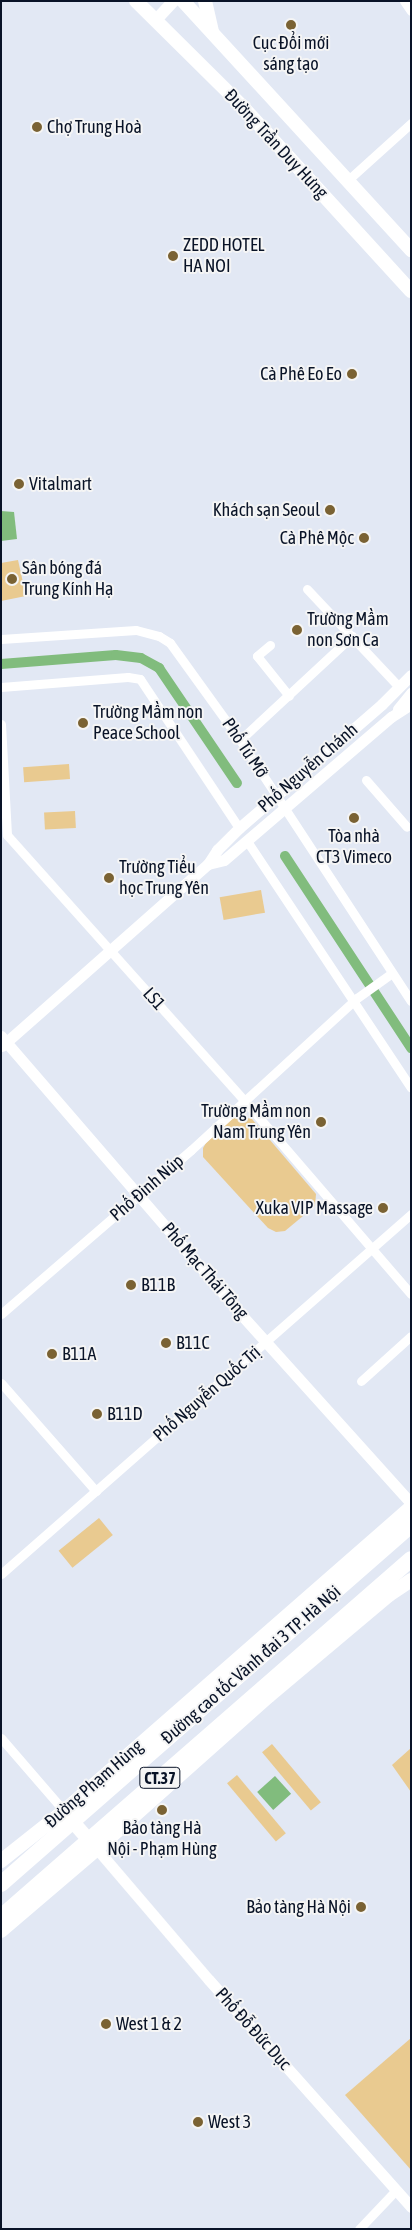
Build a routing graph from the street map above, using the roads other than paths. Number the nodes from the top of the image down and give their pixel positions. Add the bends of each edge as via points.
1 (174, 1) edge
2 (182, 1) edge
3 (205, 1) edge
4 (404, 1) edge
5 (141, 3) edge
6 (411, 11) edge
7 (156, 20) junction
8 (214, 36) junction
9 (411, 123) edge
10 (348, 180) junction
11 (411, 250) edge
12 (411, 291) edge
13 (307, 589) dead end
14 (352, 636) junction
15 (1, 639) edge
16 (270, 645) dead end
17 (411, 675) edge
18 (398, 686) junction
19 (1, 687) edge
20 (288, 696) junction
21 (409, 698) edge
22 (382, 704) junction
23 (1, 724) edge
24 (240, 740) junction
25 (2, 759) edge
26 (366, 780) dead end
27 (276, 794) junction
28 (285, 809) junction
29 (239, 828) junction
30 (407, 828) dead end
31 (247, 841) junction
32 (208, 864) junction
33 (111, 952) junction
34 (392, 973) junction
35 (355, 1000) junction
36 (411, 1001) edge
37 (3, 1042) edge
38 (411, 1088) edge
39 (244, 1100) junction
40 (139, 1194) junction
41 (411, 1214) edge
42 (371, 1248) junction
43 (411, 1294) edge
44 (1, 1314) edge
45 (411, 1336) edge
46 (268, 1341) junction
47 (361, 1381) dead end
48 (1, 1383) edge
49 (96, 1491) junction
50 (411, 1505) edge
51 (411, 1514) edge
52 (411, 1525) edge
53 (411, 1559) edge
54 (411, 1567) edge
55 (1, 1574) edge
56 (411, 1580) edge
57 (319, 1639) junction
58 (277, 1643) junction
59 (1, 1738) edge
60 (64, 1811) junction
61 (97, 1849) junction
62 (1, 1861) edge
63 (1, 1884) edge
64 (1, 1917) edge
65 (1, 1931) edge
66 (396, 2190) junction
67 (411, 2207) edge
68 (358, 2229) edge

1 - 7 main road
2 - 8 main road, Đường Trần Duy Hưng
3 - 8 main road
4 - 6 street
5 - 7 main road, Đường Trần Duy Hưng
7 - 12 main road, Đường Trần Duy Hưng via 247,111
8 - 10 main road, Đường Trần Duy Hưng
9 - 10 street
10 - 11 main road, Đường Trần Duy Hưng
13 - 14 street
14 - 18 street
14 - 20 street
15 - 24 street, Phố Tú Mỡ via 124,630 159,636 174,648
16 - 20 street via 257,656
17 - 18 street, Phố Nguyễn Chánh
18 - 22 street, Phố Nguyễn Chánh
19 - 29 street via 128,676 140,679
20 - 24 street
21 - 22 street
21 - 28 street, Phố Nguyễn Chánh
22 - 27 street, Phố Nguyễn Chánh
23 - 25 street, LS1
24 - 27 street, Phố Tú Mỡ
25 - 33 street, LS1 via 7,835
26 - 30 street
27 - 28 street, Phố Tú Mỡ
27 - 29 street, Phố Nguyễn Chánh
28 - 31 street, Phố Nguyễn Chánh
28 - 34 street, Phố Tú Mỡ
29 - 32 street, Phố Nguyễn Chánh
31 - 32 street, Phố Nguyễn Chánh via 224,860
31 - 35 street
32 - 33 street, Phố Nguyễn Chánh
33 - 37 street, Phố Nguyễn Chánh
33 - 39 street, LS1
34 - 35 street, Phố Đinh Núp
34 - 36 street, Phố Tú Mỡ
35 - 38 street
35 - 39 street, Phố Đinh Núp
37 - 40 street, Phố Mạc Thái Tông
39 - 40 street, Phố Đinh Núp
39 - 42 street, LS1
40 - 44 street, Phố Đinh Núp
40 - 46 street, Phố Mạc Thái Tông via 238,1311
41 - 42 street, Phố Nguyễn Quốc Trị
42 - 43 street, LS1
42 - 46 street, Phố Nguyễn Quốc Trị
45 - 47 street
46 - 49 street, Phố Nguyễn Quốc Trị
46 - 50 street, Phố Mạc Thái Tông
48 - 49 street
49 - 55 street, Phố Nguyễn Quốc Trị
50 - 60 main road, Đường Phạm Hùng
51 - 58 highway via 302,1609
52 - 58 highway, Đường cao tốc Vành đai 3 TP. Hà Nội / CT.37
53 - 57 highway, Đường cao tốc Vành đai 3 TP. Hà Nội / CT.37
54 - 57 highway
56 - 61 main road via 269,1696
57 - 64 highway, Đường cao tốc Vành đai 3 TP. Hà Nội / CT.37
58 - 63 highway, Đường cao tốc Vành đai 3 TP. Hà Nội / CT.37
59 - 60 street
60 - 61 main road
60 - 62 main road, Đường Phạm Hùng
61 - 65 main road
61 - 66 street, Phố Đỗ Đức Dục
66 - 67 street, Phố Đỗ Đức Dục
66 - 68 street

